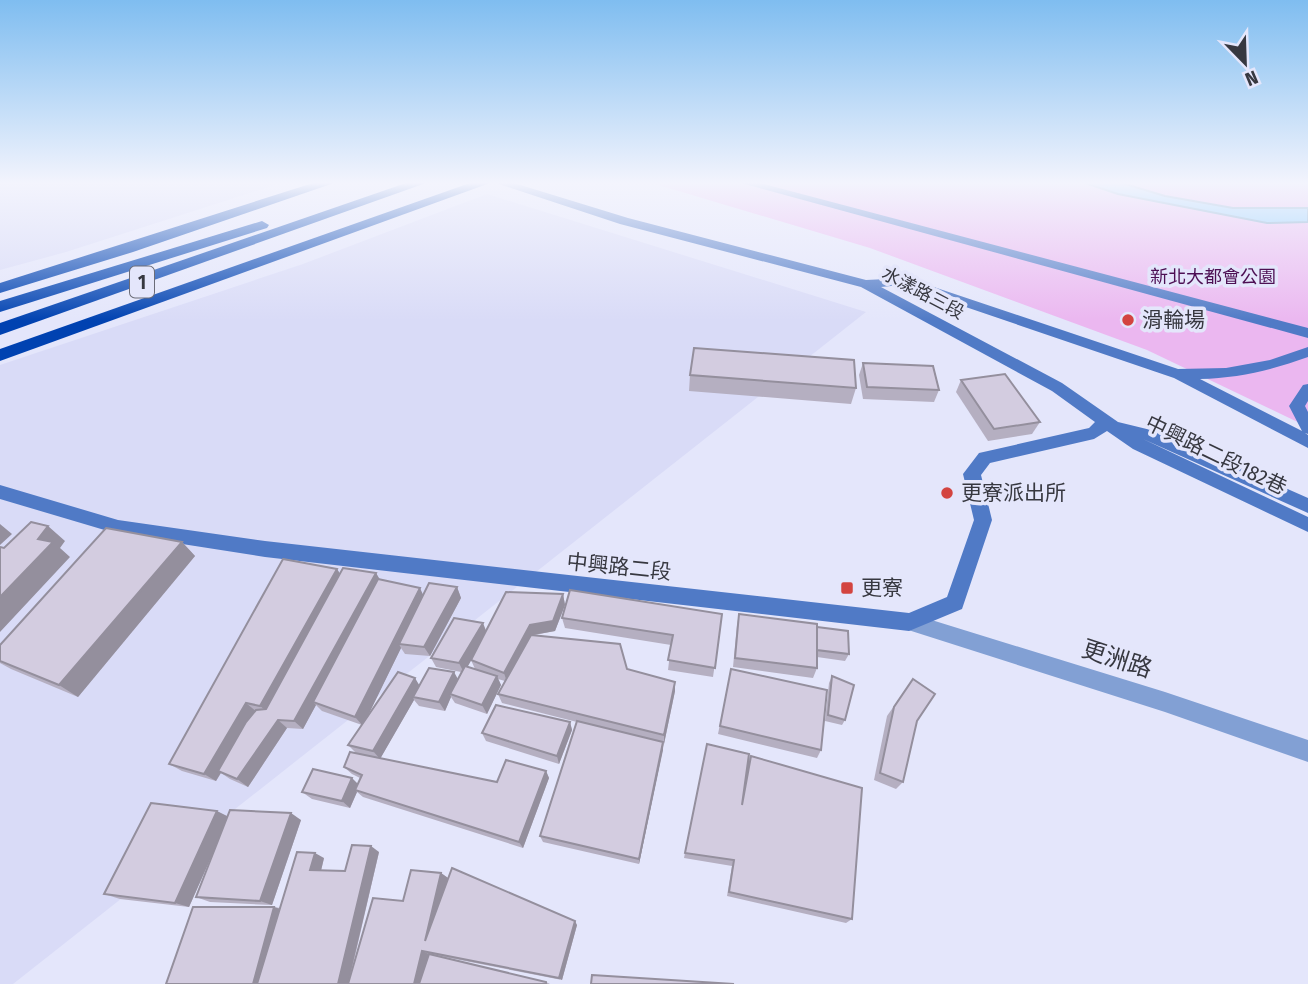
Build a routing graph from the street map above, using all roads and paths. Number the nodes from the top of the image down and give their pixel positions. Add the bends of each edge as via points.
1 (173, 229) edge
2 (185, 229) edge
3 (274, 229) edge
4 (274, 229) edge
5 (353, 229) edge
6 (654, 229) edge
7 (920, 229) edge
8 (962, 229) edge
9 (64, 268) junction
10 (866, 284) junction
11 (0, 288) edge
12 (0, 307) edge
13 (1308, 320) edge
14 (0, 329) edge
15 (1308, 332) edge
16 (1308, 352) edge
17 (0, 355) edge
18 (1177, 374) junction
19 (1308, 389) edge
20 (1105, 423) junction
21 (1308, 428) edge
22 (1308, 442) edge
23 (0, 492) edge
24 (1308, 506) edge
25 (1308, 525) edge
26 (909, 622) junction
27 (1308, 751) edge

1 - 9 highway, 1
2 - 9 highway, 1
3 - 12 highway, 1
4 - 14 highway, 1
5 - 17 highway, 1
6 - 10 street, 水漾路三段
7 - 15 street
8 - 13 street
9 - 11 highway, 1
10 - 18 street via 902,281
10 - 20 street, 水漾路三段 via 1057,387
16 - 18 street via 1272,365 1226,373
18 - 22 street
19 - 21 street via 1297,406
20 - 24 street via 1153,436
20 - 25 street, 中興路二段182巷 via 1139,445
20 - 26 street, 中興路二段 via 1094,433 985,458 972,474 983,520 955,603
23 - 26 street, 中興路二段 via 118,527 265,549
26 - 27 street, 更洲路

